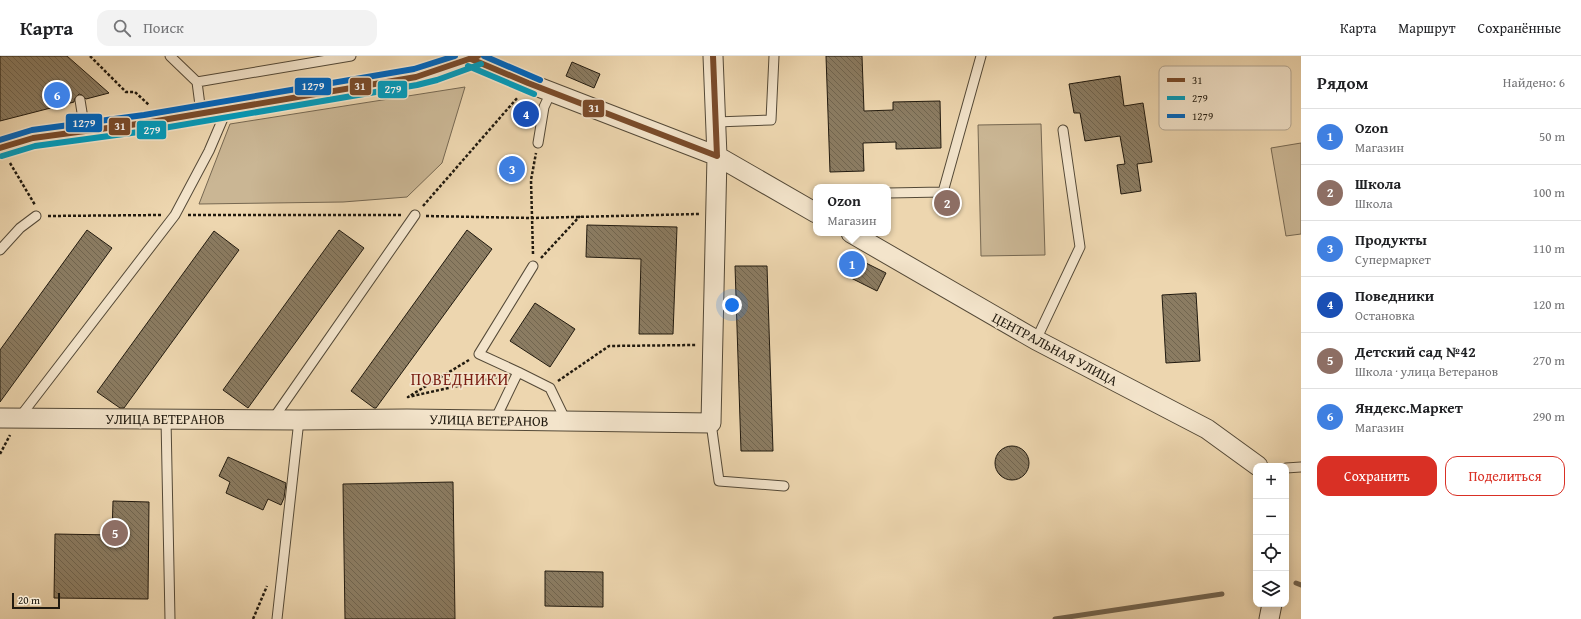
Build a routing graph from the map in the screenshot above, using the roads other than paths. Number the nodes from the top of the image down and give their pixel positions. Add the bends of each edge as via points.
1 (170, 56) edge
2 (352, 56) edge
3 (713, 56) edge
4 (774, 56) edge
5 (982, 56) edge
6 (472, 57) edge
7 (197, 82) junction
8 (551, 92) junction
9 (80, 100) dead end
10 (227, 109) junction
11 (201, 113) junction
12 (716, 122) junction
13 (1062, 130) dead end
14 (85, 131) junction
15 (538, 143) road end
16 (4, 154) edge
17 (717, 156) junction
18 (891, 193) edge
19 (813, 211) edge
20 (415, 215) road end
21 (36, 216) road end
22 (855, 236) edge
23 (0, 250) edge
24 (533, 266) road end
25 (1036, 340) junction
26 (518, 372) junction
27 (0, 418) edge
28 (19, 418) junction
29 (166, 419) junction
30 (272, 420) junction
31 (300, 420) junction
32 (495, 420) junction
33 (566, 421) junction
34 (711, 423) junction
35 (1254, 463) edge
36 (1301, 467) edge
37 (1289, 468) edge
38 (784, 486) dead end
39 (1271, 607) edge
40 (170, 619) edge
41 (277, 619) edge
42 (1269, 619) edge

1 - 7 lane
2 - 7 lane
3 - 12 street
4 - 12 lane via 771,120
5 - 18 lane via 943,192
6 - 8 street
6 - 10 street via 416,77
7 - 11 lane
8 - 15 lane via 544,107
8 - 17 street
9 - 14 lane
10 - 11 street
10 - 28 lane via 209,151 175,215
11 - 14 street
12 - 17 street
13 - 25 lane via 1080,246
14 - 16 street via 33,138
17 - 19 street
17 - 34 street
20 - 30 lane
21 - 23 lane via 20,228
22 - 25 street, ЦЕНТРАЛЬНАЯ УЛИЦА
24 - 26 lane via 479,354
25 - 35 street, ЦЕНТРАЛЬНАЯ УЛИЦА via 1207,429
26 - 32 lane
26 - 33 lane via 550,388
27 - 28 street, УЛИЦА ВЕТЕРАНОВ
28 - 29 street, УЛИЦА ВЕТЕРАНОВ
29 - 30 street, УЛИЦА ВЕТЕРАНОВ
29 - 40 lane
30 - 31 street, УЛИЦА ВЕТЕРАНОВ
31 - 32 street, УЛИЦА ВЕТЕРАНОВ
31 - 41 lane
32 - 33 street, УЛИЦА ВЕТЕРАНОВ
33 - 34 street, УЛИЦА ВЕТЕРАНОВ
34 - 38 lane via 719,481
36 - 37 lane
39 - 42 street

